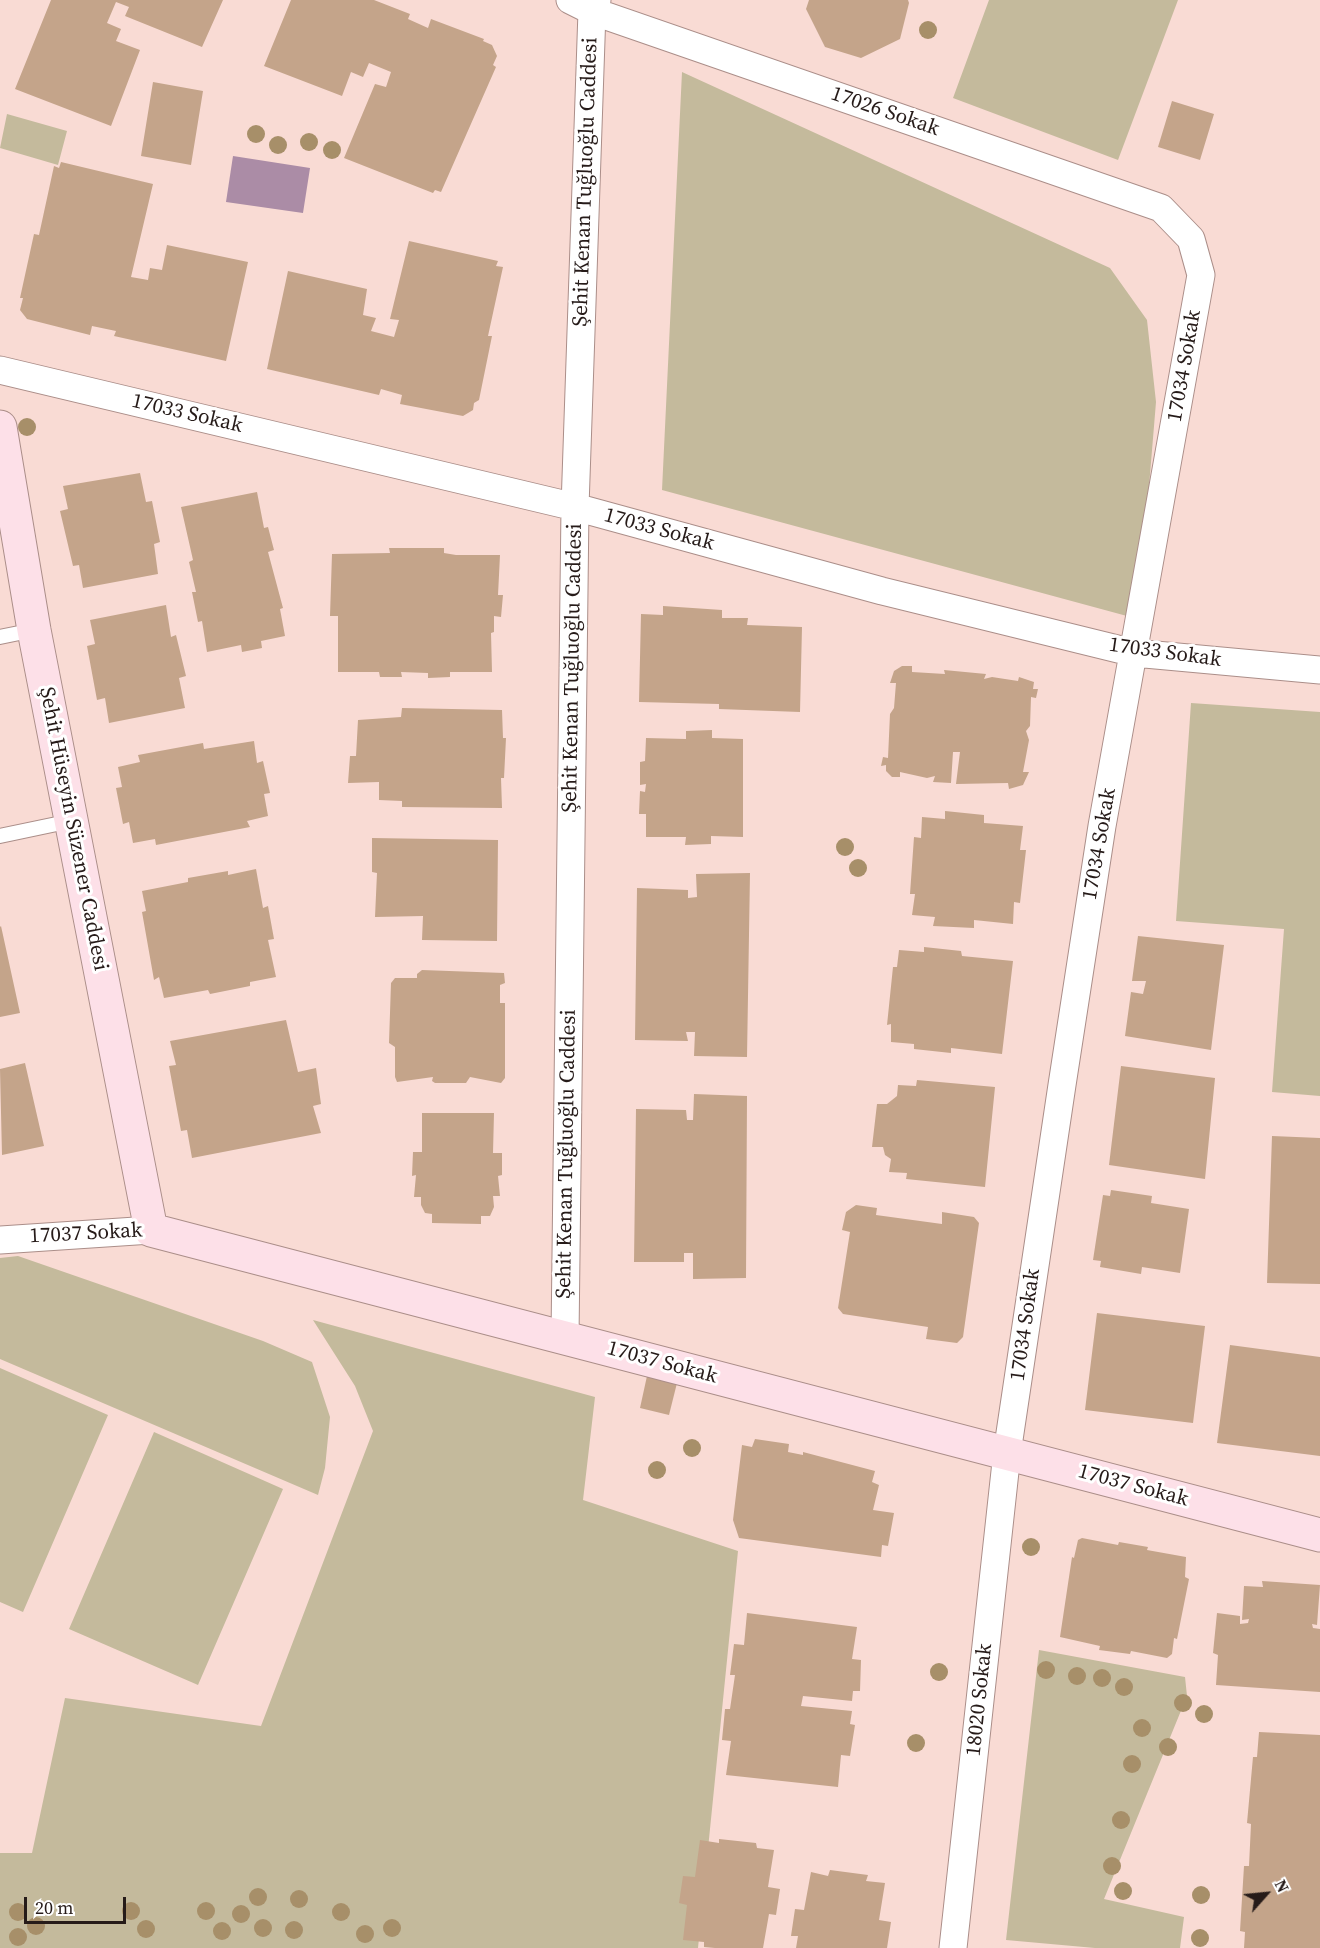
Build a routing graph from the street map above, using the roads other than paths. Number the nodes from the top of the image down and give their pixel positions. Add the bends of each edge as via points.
1 (586, 4) edge
2 (1191, 239) joint
3 (0, 370) edge
4 (0, 427) edge
5 (575, 507) junction
6 (34, 630) junction
7 (0, 637) edge
8 (1134, 653) junction
9 (1320, 670) edge
10 (71, 821) junction
11 (0, 836) edge
12 (151, 1230) junction
13 (0, 1240) edge
14 (565, 1337) junction
15 (1007, 1453) junction
16 (1320, 1535) edge
17 (953, 1948) edge

1 - 2 street, 17026 Sokak via 1161,208
1 - 5 street, Şehit Kenan Tuğluoğlu Caddesi
2 - 8 street, 17034 Sokak via 1201,274
3 - 5 street, 17033 Sokak
4 - 6 street, Şehit Hüseyin Süzener Caddesi
5 - 8 street, 17033 Sokak via 882,591
5 - 14 street, Şehit Kenan Tuğluoğlu Caddesi
6 - 7 lane
6 - 10 street, Şehit Hüseyin Süzener Caddesi
8 - 9 street, 17033 Sokak
8 - 15 street, 17034 Sokak via 1080,963
10 - 11 lane
10 - 12 street, Şehit Hüseyin Süzener Caddesi
12 - 13 street, 17037 Sokak
12 - 14 street, 17037 Sokak
14 - 15 street, 17037 Sokak
15 - 16 street, 17037 Sokak
15 - 17 street, 18020 Sokak

